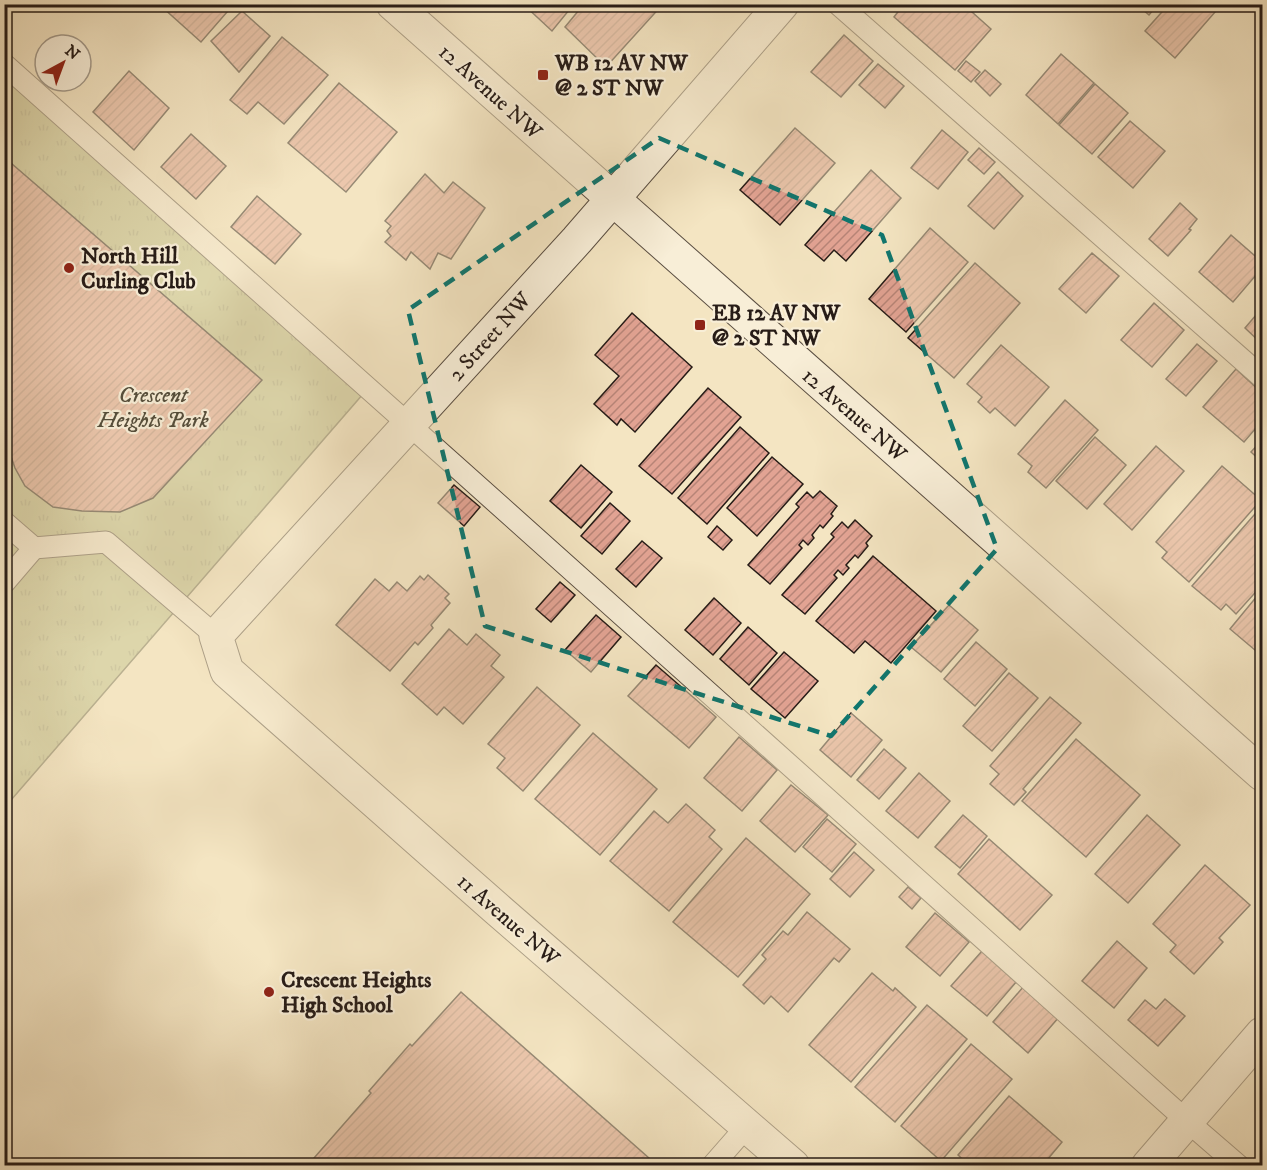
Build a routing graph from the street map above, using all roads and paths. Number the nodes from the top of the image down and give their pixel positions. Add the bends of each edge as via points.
1 (393, 4) edge
2 (782, 4) edge
3 (838, 4) edge
4 (4, 64) edge
5 (612, 200) junction
6 (1263, 377) edge
7 (409, 424) junction
8 (4, 522) edge
9 (34, 548) junction
10 (4, 583) edge
11 (216, 636) junction
12 (1263, 774) edge
13 (1263, 1034) edge
14 (1187, 1122) junction
15 (747, 1126) junction
16 (712, 1166) edge
17 (793, 1166) edge
18 (1148, 1166) edge
19 (1239, 1166) edge

1 - 5 street, 12 Avenue NW
2 - 5 street, 2 Street NW
3 - 6 lane
4 - 7 lane
5 - 7 street, 2 Street NW
5 - 12 street, 12 Avenue NW
7 - 11 street, 2 Street NW
7 - 14 lane
8 - 9 lane
9 - 10 lane
9 - 11 lane via 106,542
11 - 15 street, 11 Avenue NW via 227,671
13 - 14 street
14 - 18 street
14 - 19 lane
15 - 16 lane
15 - 17 street, 11 Avenue NW

